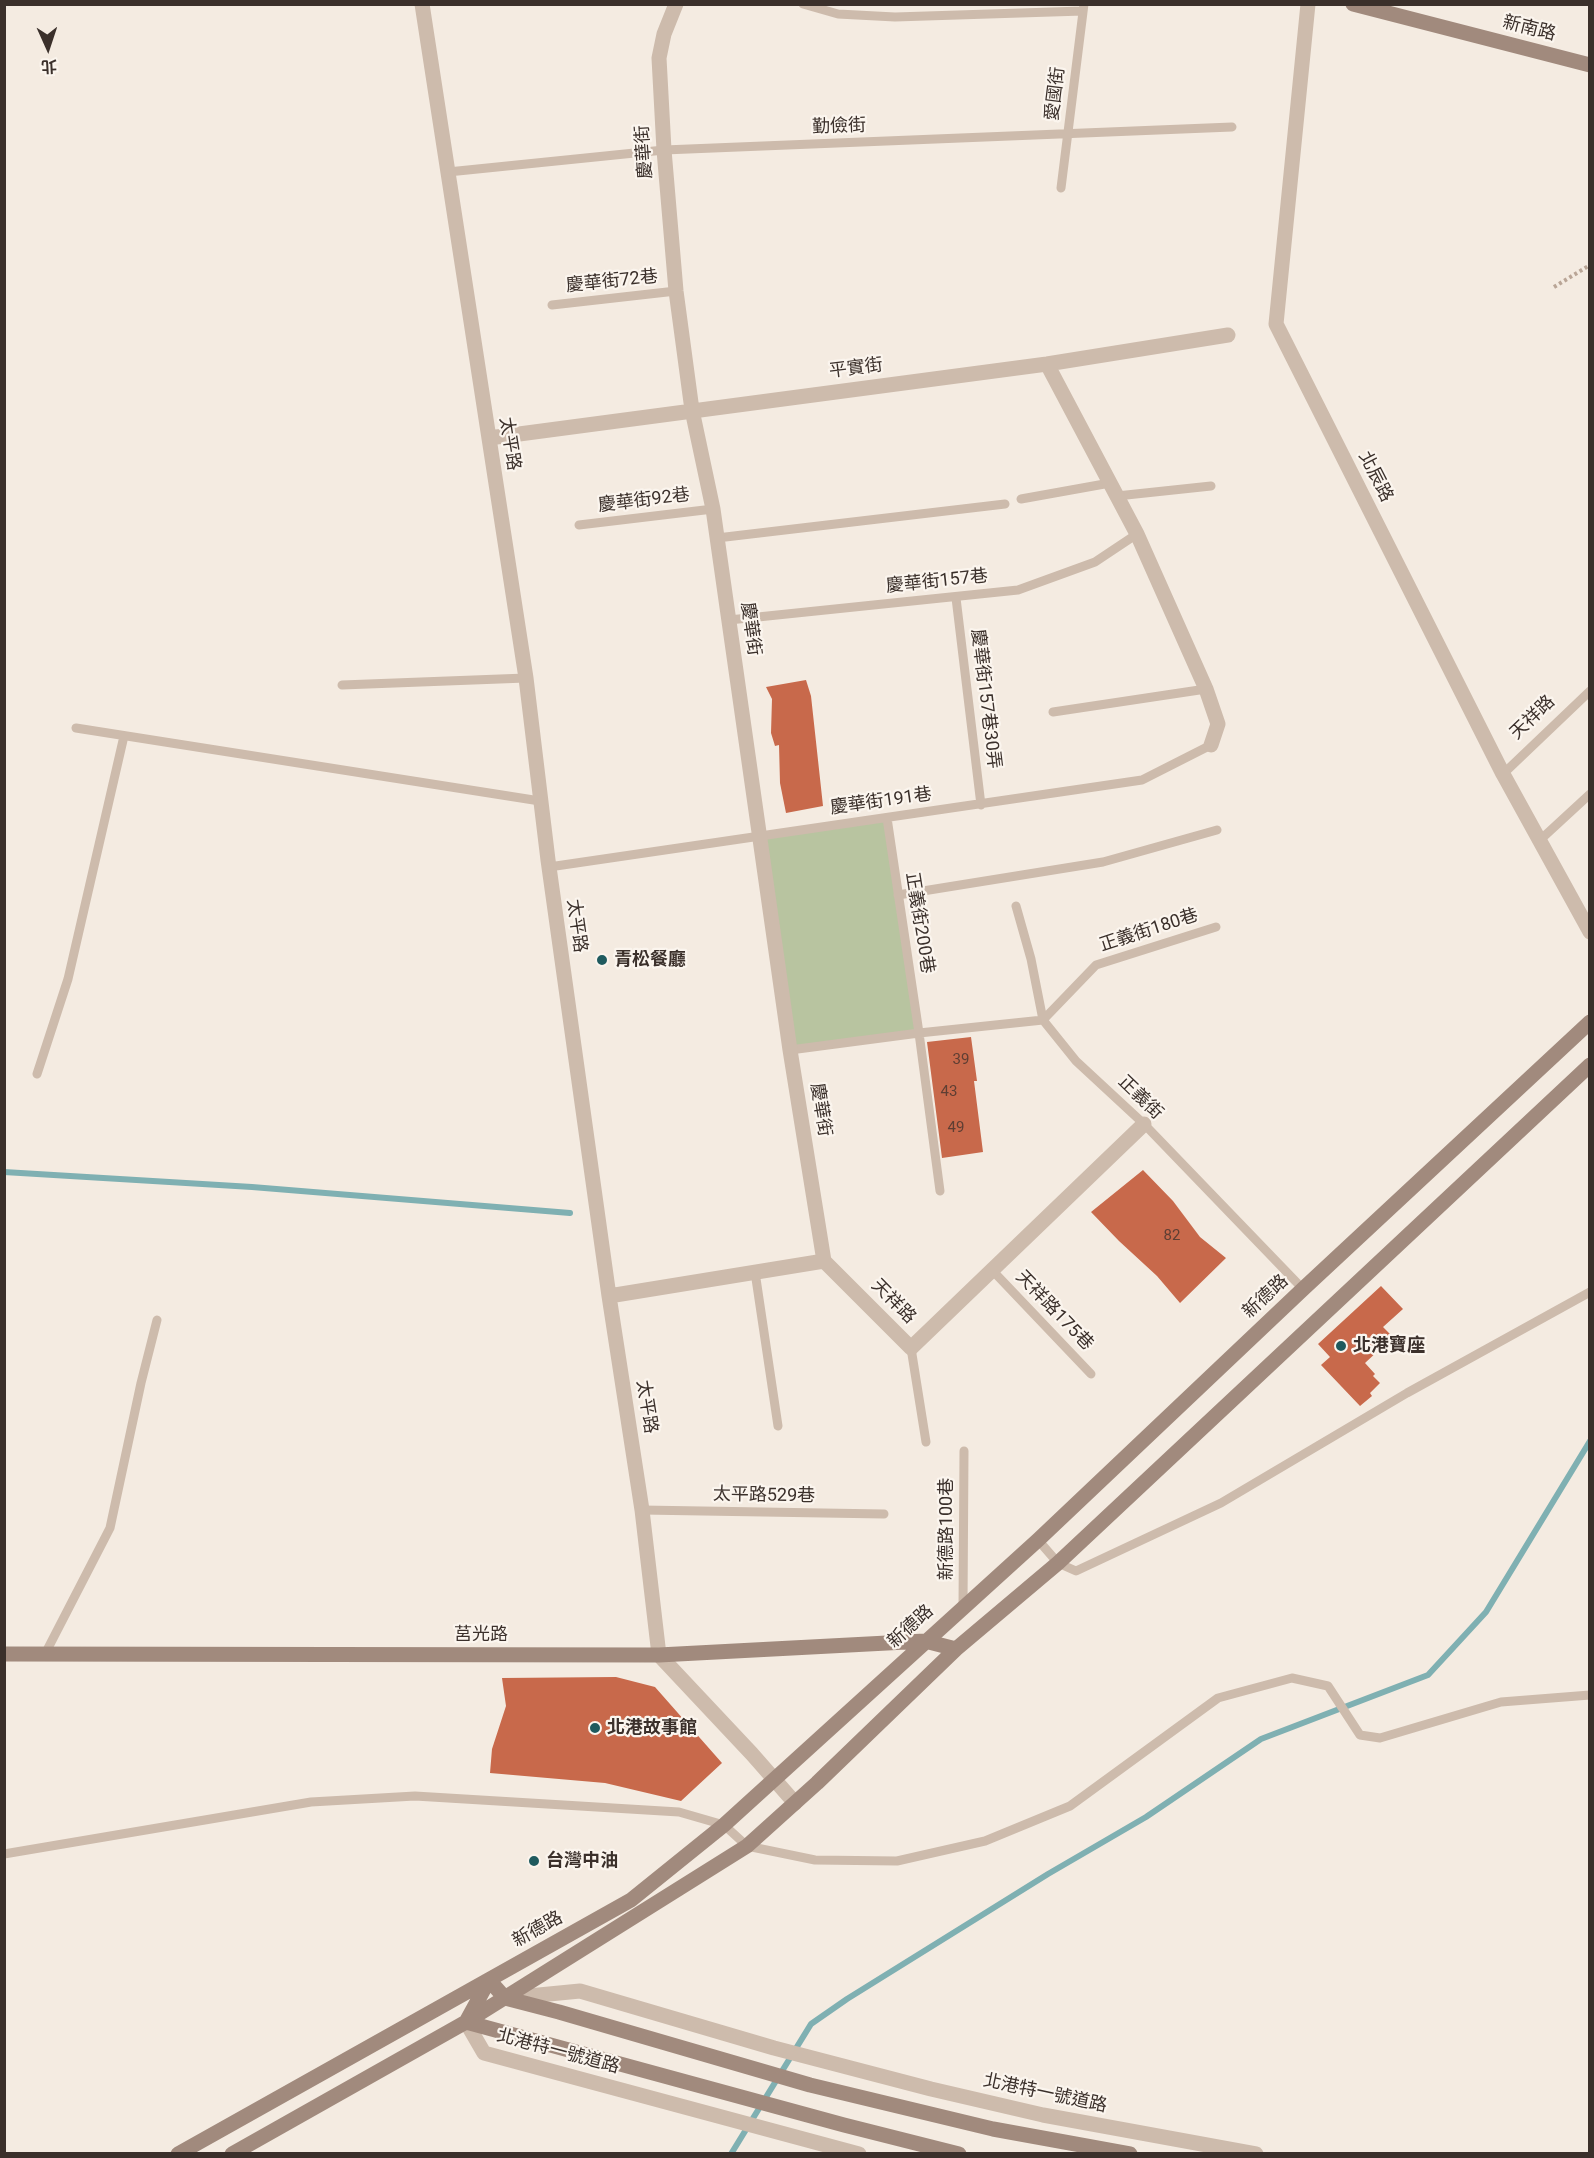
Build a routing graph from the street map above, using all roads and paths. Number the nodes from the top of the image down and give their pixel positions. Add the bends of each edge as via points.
1 (422, 4) edge
2 (676, 4) edge
3 (803, 4) edge
4 (1308, 4) edge
5 (1353, 4) edge
6 (1084, 8) edge
7 (1590, 65) edge
8 (1232, 127) dead end
9 (1068, 135) junction
10 (664, 150) junction
11 (448, 172) junction
12 (1060, 188) dead end
13 (1590, 265) edge
14 (1554, 286) dead end
15 (676, 291) junction
16 (552, 305) dead end
17 (1228, 335) dead end
18 (1047, 364) junction
19 (692, 410) junction
20 (489, 438) junction
21 (1211, 486) dead end
22 (1113, 490) junction
23 (1021, 499) dead end
24 (1005, 504) dead end
25 (713, 509) junction
26 (579, 525) dead end
27 (1137, 534) junction
28 (717, 538) junction
29 (956, 597) junction
30 (729, 620) junction
31 (526, 678) junction
32 (342, 685) dead end
33 (1206, 689) junction
34 (1590, 691) edge
35 (1053, 712) dead end
36 (75, 728) dead end
37 (124, 736) junction
38 (1211, 745) joint
39 (1503, 774) junction
40 (1590, 794) edge
41 (540, 801) junction
42 (981, 805) junction
43 (886, 818) junction
44 (1217, 830) dead end
45 (759, 836) junction
46 (1539, 841) junction
47 (549, 867) junction
48 (898, 895) junction
49 (1016, 906) dead end
50 (1216, 927) dead end
51 (1590, 932) edge
52 (1043, 1020) junction
53 (1590, 1022) edge
54 (919, 1033) junction
55 (790, 1050) junction
56 (1590, 1065) edge
57 (37, 1074) dead end
58 (1144, 1124) junction
59 (940, 1191) dead end
60 (824, 1261) junction
61 (992, 1270) junction
62 (755, 1272) junction
63 (1303, 1289) junction
64 (1590, 1292) edge
65 (609, 1296) junction
66 (157, 1320) dead end
67 (911, 1348) junction
68 (1091, 1374) dead end
69 (778, 1426) dead end
70 (926, 1442) dead end
71 (964, 1451) dead end
72 (642, 1510) junction
73 (884, 1514) dead end
74 (1038, 1540) junction
75 (1058, 1563) junction
76 (963, 1607) junction
77 (925, 1641) junction
78 (956, 1649) junction
79 (4, 1654) edge
80 (45, 1654) junction
81 (659, 1655) junction
82 (1590, 1695) edge
83 (774, 1780) junction
84 (795, 1803) junction
85 (724, 1825) junction
86 (747, 1846) junction
87 (4, 1854) edge
88 (489, 1980) junction
89 (505, 1998) junction
90 (466, 2022) junction
91 (178, 2154) edge
92 (232, 2154) edge
93 (859, 2154) edge
94 (959, 2154) edge
95 (1130, 2154) edge
96 (1256, 2154) edge

1 - 11 street, 太平路
2 - 10 street, 慶華街 via 659,58
3 - 6 lane via 838,14 895,17
4 - 39 street, 北辰路 via 1276,324
5 - 7 main road, 新南路
6 - 9 lane, 愛國街
8 - 9 lane, 勤儉街
9 - 10 lane, 勤儉街
9 - 12 lane, 愛國街
10 - 11 lane, 勤儉街
10 - 15 street, 慶華街
11 - 20 street, 太平路
13 - 14 path
15 - 16 lane, 慶華街72巷
15 - 19 street, 慶華街
17 - 18 street, 平實街
18 - 19 street, 平實街
18 - 22 street
19 - 20 street, 平實街
19 - 25 street, 慶華街
20 - 31 street, 太平路
21 - 22 lane
22 - 23 lane
22 - 27 street
24 - 28 lane
25 - 26 lane, 慶華街92巷
25 - 28 street, 慶華街
27 - 29 lane, 慶華街157巷 via 1095,561 1018,590
27 - 33 street
28 - 30 street, 慶華街
29 - 30 lane, 慶華街157巷
29 - 42 lane, 慶華街157巷30弄
30 - 45 street, 慶華街
31 - 32 lane
31 - 41 street, 太平路
33 - 35 lane
33 - 38 street via 1218,724
34 - 39 lane, 天祥路
36 - 37 lane
37 - 41 lane
37 - 57 lane via 68,979
38 - 42 lane, 慶華街191巷 via 1142,780
39 - 46 street, 北辰路
40 - 46 lane
41 - 47 street, 太平路
42 - 43 lane, 慶華街191巷
43 - 45 lane, 慶華街191巷
43 - 48 lane, 正義街200巷
44 - 48 lane via 1103,862
45 - 47 lane, 慶華街191巷
45 - 55 street, 慶華街
46 - 51 street, 北辰路
47 - 65 street, 太平路
48 - 54 lane, 正義街200巷
49 - 52 lane
50 - 52 lane, 正義街180巷 via 1096,965
52 - 54 lane
52 - 58 lane, 正義街 via 1076,1061
53 - 63 main road, 新德路
54 - 55 lane
54 - 59 lane
55 - 60 street, 慶華街
56 - 75 main road
58 - 61 street, 天祥路
58 - 63 lane, 正義街
60 - 62 street
60 - 67 street, 天祥路
61 - 67 street, 天祥路
61 - 68 lane, 天祥路175巷
62 - 65 street
62 - 69 lane
63 - 74 main road, 新德路
64 - 75 lane via 1407,1393 1221,1503 1076,1571
65 - 72 street, 太平路
66 - 80 lane via 110,1528
67 - 70 lane
71 - 76 lane, 新德路100巷
72 - 73 lane, 太平路529巷
72 - 81 street, 太平路
74 - 75 lane
74 - 76 main road, 新德路
75 - 78 main road
76 - 77 main road, 新德路
77 - 78 main road, 莒光路
77 - 81 main road, 莒光路
77 - 83 main road, 新德路
78 - 84 main road
79 - 80 main road, 莒光路
80 - 81 main road, 莒光路
81 - 83 street
82 - 86 lane via 1501,1702 1380,1738 1360,1735 1328,1686 1292,1678 1218,1698 1070,1806 985,1841 897,1861 815,1860
83 - 84 street
83 - 85 main road, 新德路
84 - 86 main road
85 - 86 lane
85 - 87 lane via 679,1812 415,1796 311,1802
85 - 88 main road, 新德路 via 631,1900
86 - 89 main road
88 - 89 main road
88 - 90 main road
88 - 91 main road, 新德路
89 - 90 main road
89 - 95 main road, 北港特一號道路 via 810,2085 993,2128
89 - 96 street, 北港特一號道路 via 580,1991 774,2048 1043,2115
90 - 92 main road
90 - 93 street, 北港特一號道路 via 484,2053
90 - 94 main road, 北港特一號道路

